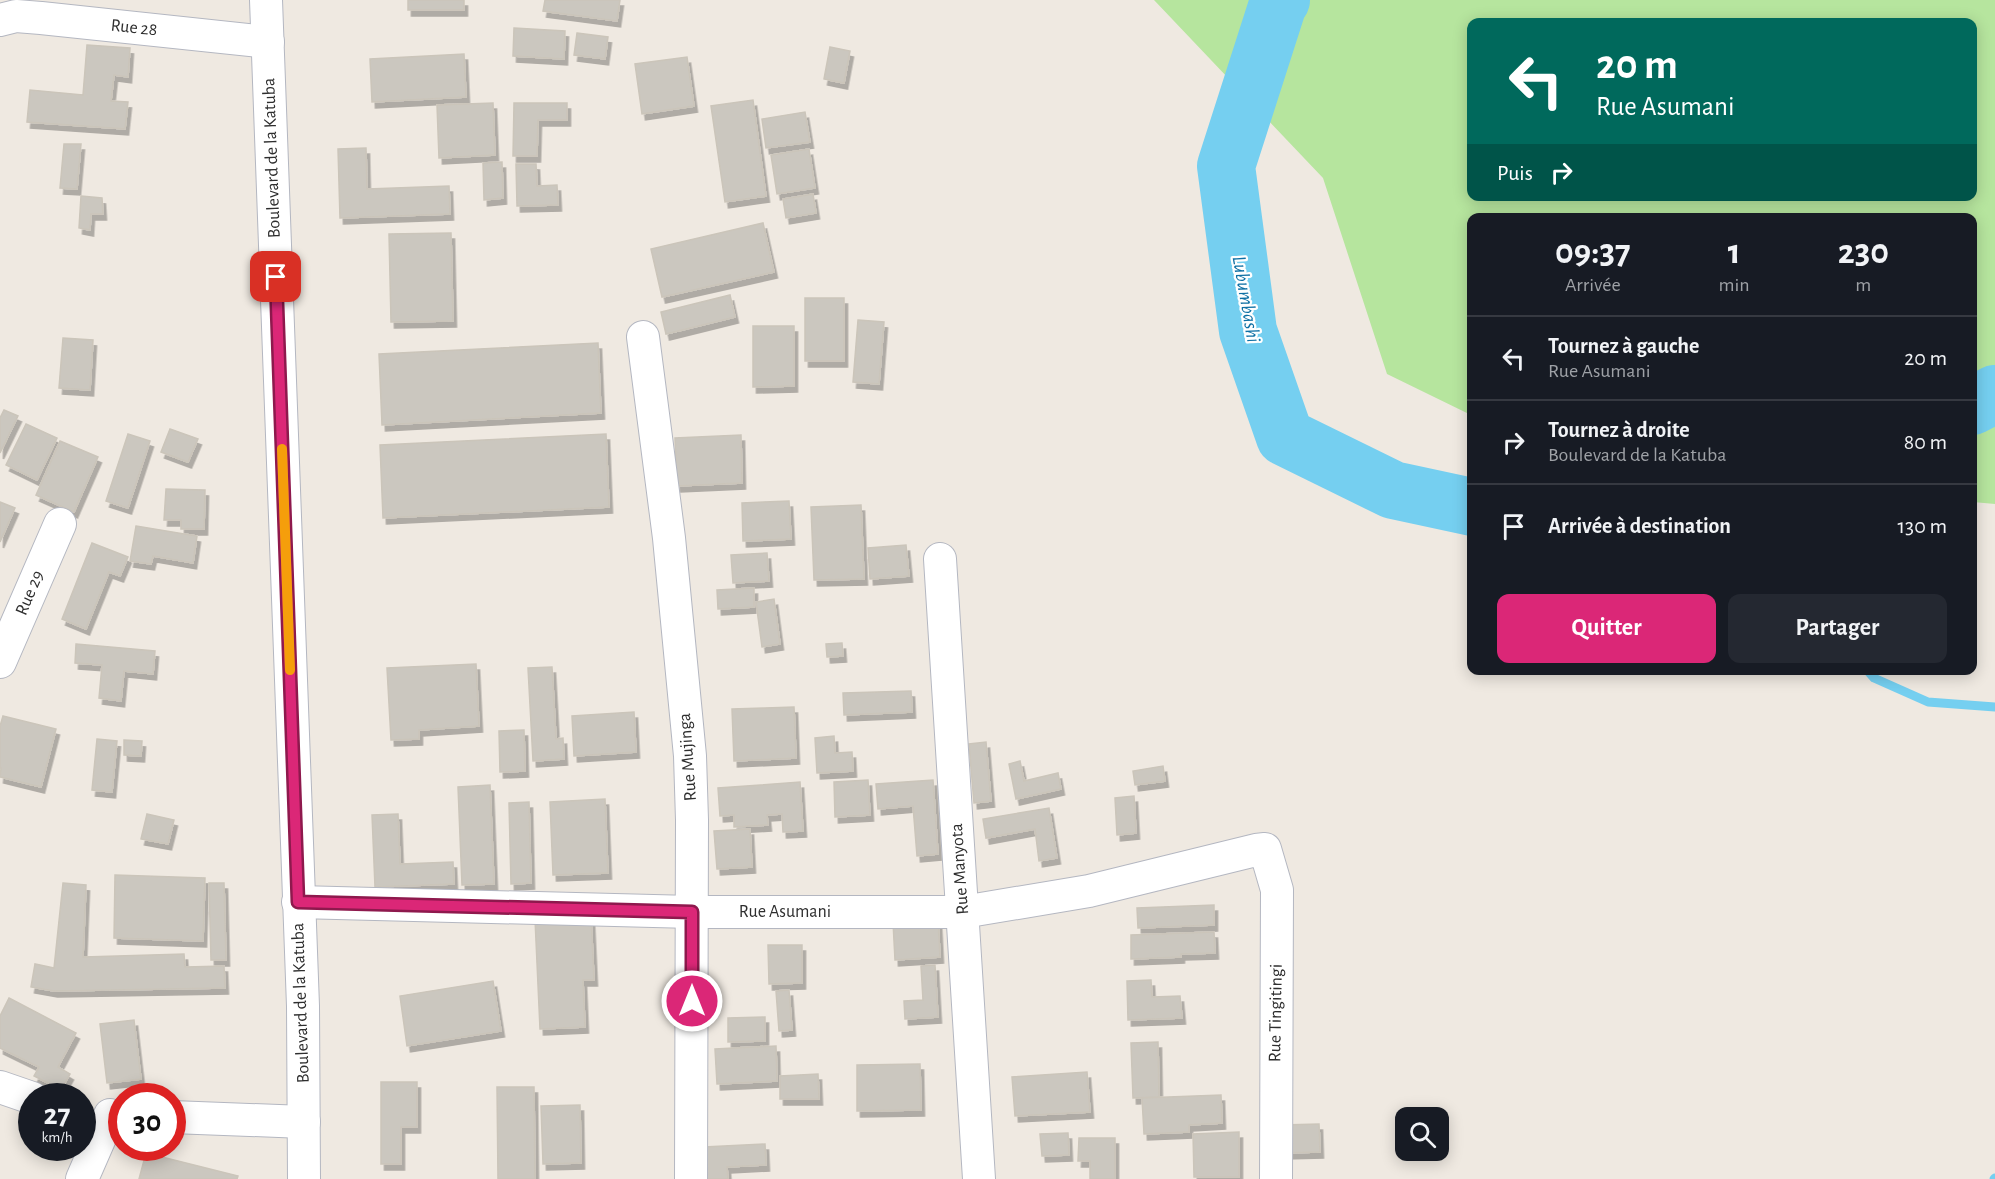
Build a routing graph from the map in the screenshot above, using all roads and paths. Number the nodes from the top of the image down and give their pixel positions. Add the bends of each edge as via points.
1 (266, 0) edge
2 (0, 20) edge
3 (268, 42) junction
4 (643, 337) dead end
5 (60, 524) dead end
6 (940, 559) dead end
7 (0, 662) edge
8 (1265, 849) joint
9 (298, 902) junction
10 (692, 912) junction
11 (963, 912) junction
12 (0, 1087) edge
13 (18, 1093) edge
14 (105, 1114) edge
15 (186, 1118) edge
16 (304, 1122) junction
17 (82, 1179) edge
18 (304, 1179) edge
19 (691, 1179) edge
20 (979, 1179) edge
21 (1276, 1179) edge

1 - 3 street, Boulevard de la Katuba
2 - 3 street, Rue 28 via 16,16 41,18
3 - 9 street, Boulevard de la Katuba
4 - 10 street, Rue Mujinga via 669,538 690,756
5 - 7 street, Rue 29
6 - 11 street, Rue Manyota
8 - 11 street, Rue Asumani via 1089,891
8 - 21 street, Rue Tingitingi via 1277,890
9 - 10 street, Rue Asumani
9 - 16 street, Boulevard de la Katuba
10 - 11 street, Rue Asumani
10 - 19 street, Rue Mujinga
11 - 20 street, Rue Manyota
12 - 13 street
14 - 17 street
15 - 16 street
16 - 18 street, Boulevard de la Katuba

